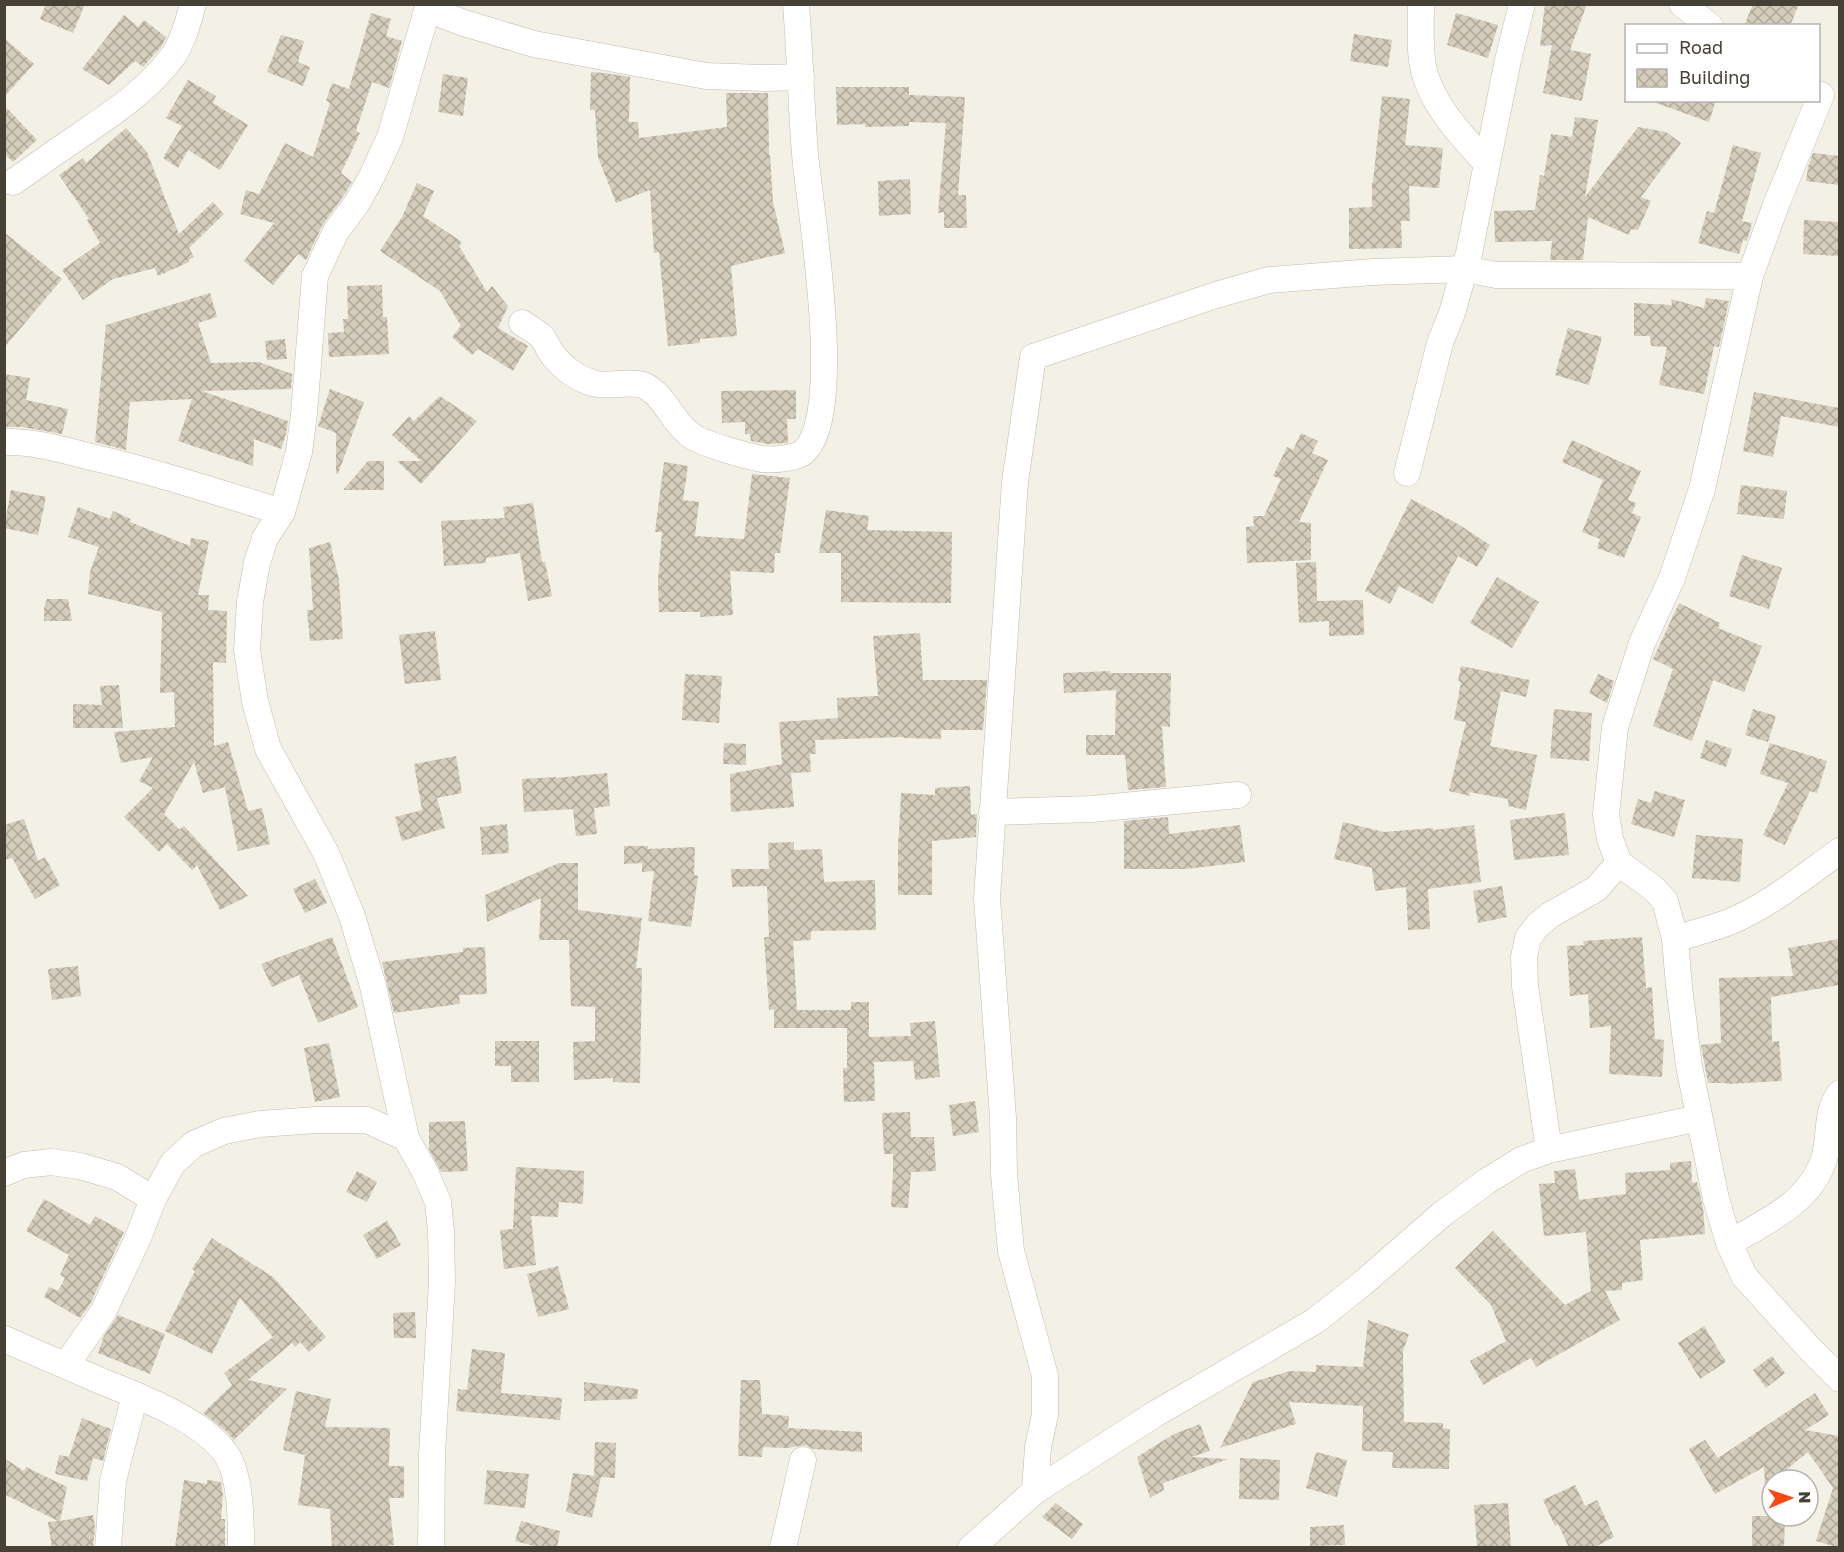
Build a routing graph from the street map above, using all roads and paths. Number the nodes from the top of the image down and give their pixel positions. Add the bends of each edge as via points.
1 (193, 4) edge
2 (796, 4) edge
3 (1421, 4) edge
4 (1522, 4) edge
5 (1682, 4) edge
6 (429, 6) edge
7 (1707, 24) edge
8 (801, 77) junction
9 (1826, 97) edge
10 (1487, 164) junction
11 (13, 182) dead end
12 (1464, 269) junction
13 (1750, 276) junction
14 (522, 322) dead end
15 (4, 442) edge
16 (1407, 473) dead end
17 (282, 512) junction
18 (1238, 795) dead end
19 (992, 812) junction
20 (1839, 851) edge
21 (1619, 863) junction
22 (1675, 939) junction
23 (1839, 1093) edge
24 (1699, 1118) junction
25 (406, 1138) junction
26 (1549, 1150) junction
27 (4, 1173) edge
28 (153, 1199) junction
29 (1729, 1242) junction
30 (4, 1339) edge
31 (66, 1365) junction
32 (1839, 1379) edge
33 (135, 1395) junction
34 (803, 1460) dead end
35 (1035, 1491) junction
36 (108, 1548) edge
37 (241, 1548) edge
38 (430, 1548) edge
39 (783, 1548) edge
40 (970, 1548) edge

1 - 11 street via 174,54 139,93
2 - 8 street
3 - 10 street via 1424,70 1453,126
4 - 10 street
5 - 7 street
6 - 8 street via 464,23 534,44 706,76
6 - 17 street via 390,137 315,276 299,452
8 - 14 street via 806,164 824,320 818,426 812,442 801,454 764,459 691,436 655,393 643,385 595,384 577,377 550,352 542,337
9 - 13 street via 1776,205
10 - 12 street
12 - 13 street via 1496,275
12 - 16 street via 1440,343
12 - 19 street via 1269,280 1033,357 1015,482
13 - 21 street via 1702,489 1672,578 1642,643 1615,727 1606,815
15 - 17 street via 104,460
17 - 25 street via 265,538 250,602 246,650 255,701 268,749 326,853 352,916 373,986
18 - 19 street via 1104,808
19 - 35 street via 987,898 1011,1251 1045,1376 1045,1415
20 - 22 street via 1750,912
21 - 22 street via 1665,901
21 - 26 street via 1596,889 1550,915 1528,938 1525,986
22 - 24 street via 1689,1066
23 - 29 street via 1830,1112 1824,1160 1802,1195 1786,1210
24 - 26 street
24 - 29 street
25 - 28 street via 367,1120 271,1123 224,1131 194,1144 172,1162
25 - 38 street via 438,1202 441,1231
26 - 35 street via 1521,1160 1487,1181 1314,1321 1155,1414
27 - 28 street via 24,1165 51,1162 80,1166 117,1177
28 - 31 street via 103,1312
29 - 32 street via 1744,1276
30 - 31 street
31 - 33 street
33 - 36 street via 113,1481
33 - 37 street via 196,1426 226,1455 237,1483
34 - 39 street
35 - 40 street

